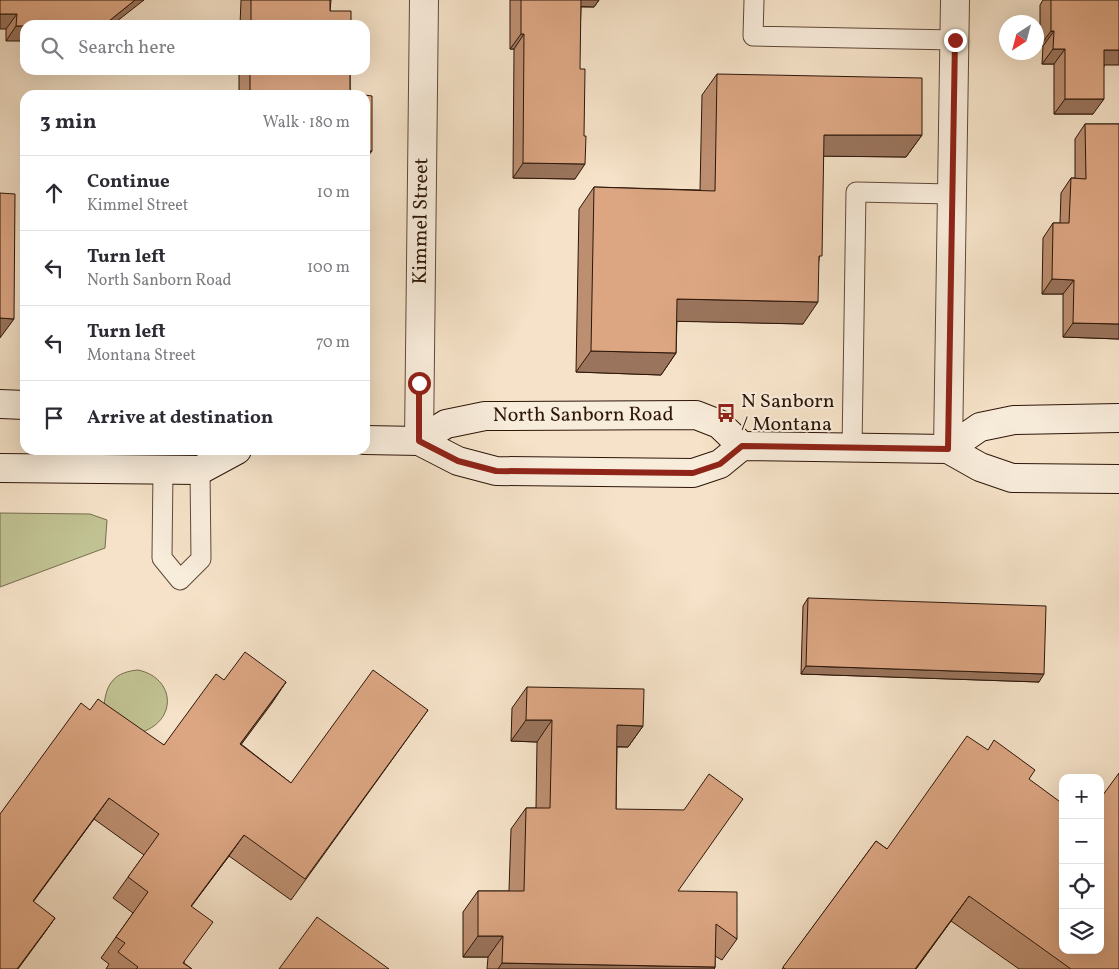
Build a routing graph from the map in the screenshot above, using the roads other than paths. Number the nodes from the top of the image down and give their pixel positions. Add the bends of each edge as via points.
1 (424, 0) edge
2 (754, 0) edge
3 (955, 0) edge
4 (955, 40) junction
5 (952, 194) junction
6 (0, 404) edge
7 (20, 405) edge
8 (1119, 418) edge
9 (370, 440) edge
10 (419, 441) junction
11 (742, 446) junction
12 (852, 448) junction
13 (948, 449) junction
14 (228, 455) edge
15 (0, 468) edge
16 (163, 470) junction
17 (200, 470) junction
18 (1119, 479) edge

1 - 10 main road, Kimmel Street
2 - 4 lane via 753,36
3 - 4 main road
4 - 5 main road
5 - 12 lane via 856,192
5 - 13 main road
6 - 7 main road
8 - 13 main road via 1014,420 980,427
9 - 10 main road
10 - 11 main road via 458,461 496,471 693,473 720,464
10 - 11 main road, North Sanborn Road via 446,424 485,416 696,415 719,424
11 - 12 main road
12 - 13 main road
13 - 18 main road via 980,467 1012,478
14 - 17 main road
15 - 16 main road
16 - 17 main road
16 - 17 lane via 162,558 181,586 201,559

